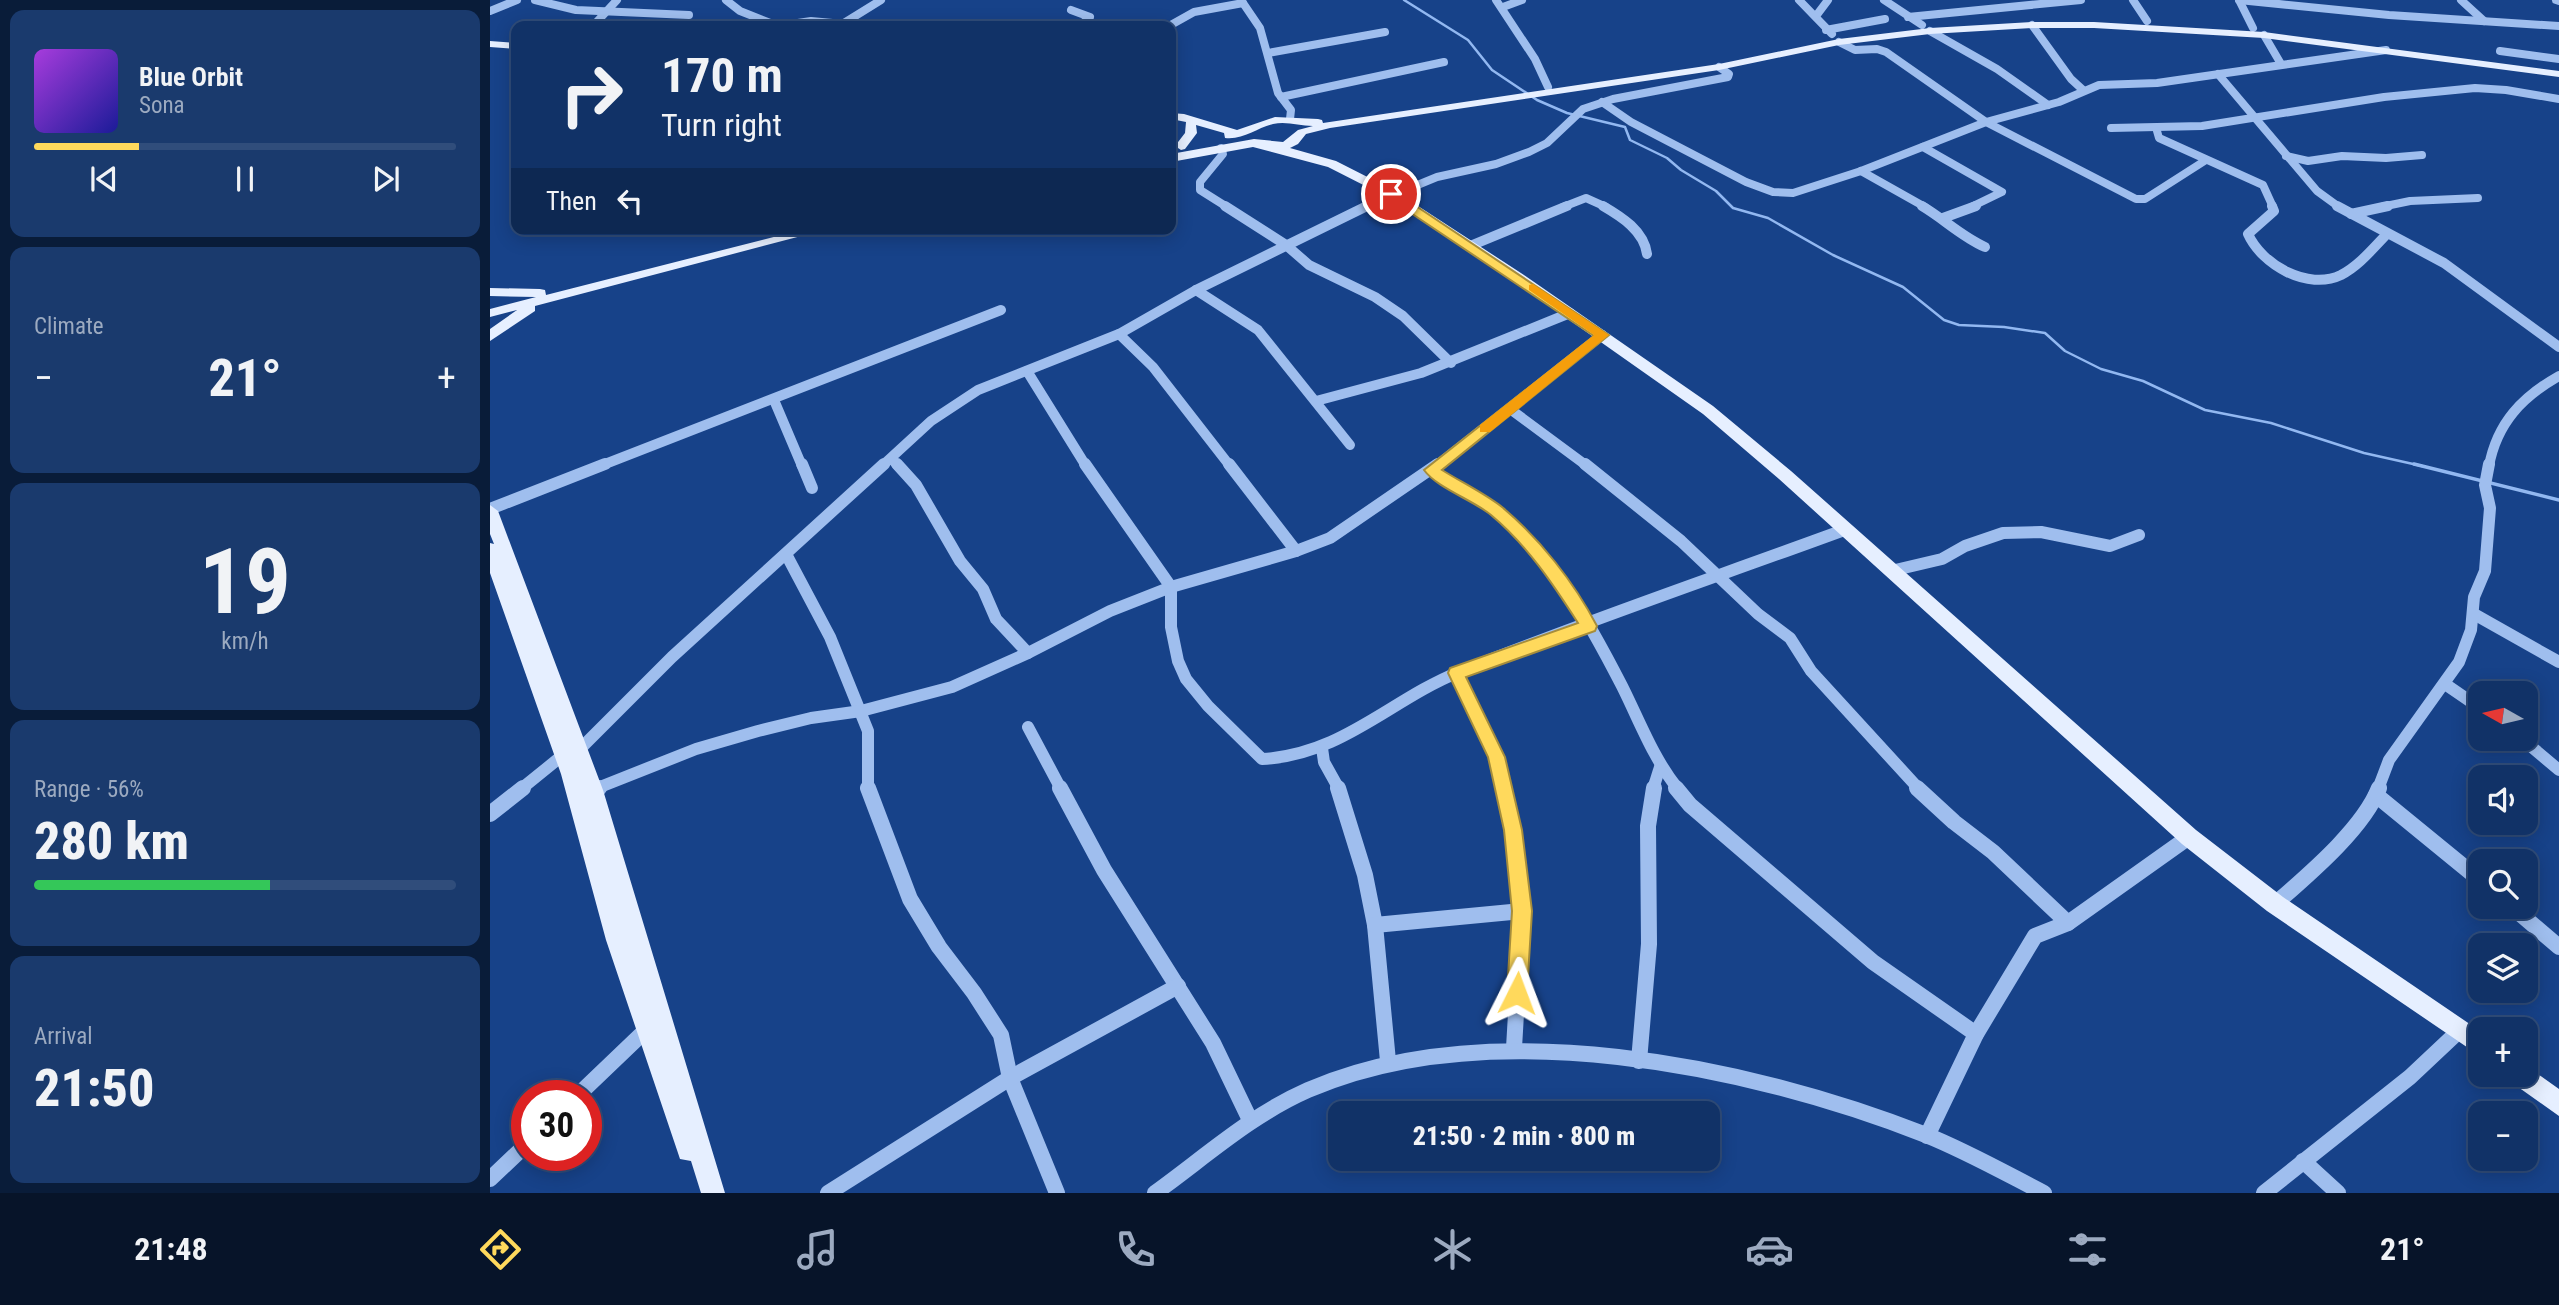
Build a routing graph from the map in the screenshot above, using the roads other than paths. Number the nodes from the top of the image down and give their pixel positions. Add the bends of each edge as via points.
1 (535, 0) edge
2 (617, 0) edge
3 (726, 0) edge
4 (881, 0) edge
5 (1496, 0) edge
6 (1522, 0) edge
7 (1799, 0) edge
8 (1828, 0) edge
9 (1884, 0) edge
10 (2081, 0) edge
11 (2133, 0) edge
12 (2242, 0) edge
13 (2461, 0) edge
14 (510, 1) edge
15 (1242, 1) edge
16 (2022, 3) edge
17 (1503, 7) junction
18 (1071, 10) dead end
19 (490, 11) edge
20 (605, 13) junction
21 (688, 15) dead end
22 (1816, 16) junction
23 (1908, 17) junction
24 (1885, 19) dead end
25 (2147, 20) junction
26 (598, 21) edge
27 (765, 21) edge
28 (847, 21) edge
29 (1085, 21) edge
30 (1174, 21) edge
31 (2484, 21) junction
32 (2032, 25) junction
33 (2559, 26) edge
34 (1926, 28) junction
35 (2253, 28) junction
36 (1385, 32) dead end
37 (2264, 35) junction
38 (1834, 36) junction
39 (490, 44) edge
40 (511, 46) edge
41 (2386, 50) junction
42 (2500, 51) dead end
43 (1268, 53) junction
44 (2559, 59) edge
45 (1444, 62) dead end
46 (2281, 64) junction
47 (1719, 67) junction
48 (2559, 69) edge
49 (2218, 74) junction
50 (2559, 74) edge
51 (1548, 89) junction
52 (2083, 90) junction
53 (1512, 94) junction
54 (1281, 97) junction
55 (2559, 99) edge
56 (1602, 102) junction
57 (2048, 106) junction
58 (1176, 116) edge
59 (2257, 118) junction
60 (1176, 119) edge
61 (1986, 122) junction
62 (1190, 124) junction
63 (1295, 125) junction
64 (1330, 125) junction
65 (2111, 128) dead end
66 (2157, 131) junction
67 (1236, 140) junction
68 (1923, 146) junction
69 (1176, 147) edge
70 (1275, 147) junction
71 (1314, 152) junction
72 (2421, 155) dead end
73 (2286, 156) junction
74 (1176, 157) edge
75 (2206, 160) junction
76 (1861, 171) junction
77 (1391, 194) junction
78 (2478, 198) dead end
79 (2350, 214) junction
80 (1943, 218) junction
81 (2387, 234) junction
82 (779, 235) edge
83 (799, 235) edge
84 (1286, 245) junction
85 (1470, 246) junction
86 (1985, 247) dead end
87 (1647, 254) dead end
88 (1196, 290) junction
89 (490, 292) edge
90 (544, 295) junction
91 (490, 305) edge
92 (1002, 310) dead end
93 (490, 313) edge
94 (1570, 313) junction
95 (1119, 334) junction
96 (1602, 335) junction
97 (490, 336) edge
98 (2559, 346) edge
99 (1451, 363) junction
100 (1027, 371) junction
101 (2559, 376) edge
102 (774, 400) junction
103 (1315, 401) junction
104 (1510, 409) junction
105 (1350, 445) dead end
106 (892, 459) junction
107 (1431, 470) junction
108 (812, 488) dead end
109 (490, 510) edge
110 (1844, 530) junction
111 (2139, 535) dead end
112 (490, 549) edge
113 (1296, 551) junction
114 (786, 554) junction
115 (1891, 571) junction
116 (1718, 578) junction
117 (1171, 587) junction
118 (2474, 614) junction
119 (1589, 626) junction
120 (1028, 653) junction
121 (2559, 662) edge
122 (1456, 673) junction
123 (2445, 684) junction
124 (2468, 700) edge
125 (862, 711) junction
126 (1028, 727) dead end
127 (2536, 751) edge
128 (570, 754) junction
129 (1323, 755) junction
130 (1660, 767) junction
131 (2559, 770) edge
132 (593, 790) junction
133 (2376, 795) junction
134 (490, 814) edge
135 (2189, 837) junction
136 (2468, 870) edge
137 (2275, 904) junction
138 (1522, 911) junction
139 (2526, 919) edge
140 (2068, 923) junction
141 (1375, 925) junction
142 (2559, 947) edge
143 (1178, 986) junction
144 (646, 1030) junction
145 (2460, 1030) junction
146 (1976, 1034) junction
147 (2468, 1036) edge
148 (1514, 1048) junction
149 (1388, 1061) junction
150 (1639, 1061) junction
151 (1010, 1078) junction
152 (594, 1080) edge
153 (2536, 1087) edge
154 (2559, 1104) edge
155 (1250, 1120) junction
156 (1927, 1136) junction
157 (511, 1159) edge
158 (2303, 1161) junction
159 (490, 1179) edge
160 (705, 1193) edge
161 (713, 1193) edge
162 (828, 1193) edge
163 (1057, 1193) edge
164 (1155, 1193) edge
165 (2044, 1193) edge
166 (2264, 1193) edge
167 (2338, 1193) edge

1 - 20 street
2 - 20 street
3 - 27 street
4 - 28 street
5 - 17 street
6 - 17 street
7 - 22 street
8 - 22 street
9 - 23 street
10 - 16 street
11 - 25 street
12 - 31 street
12 - 35 street
13 - 31 street
14 - 19 street
15 - 30 street
15 - 43 street via 1260,28
16 - 23 street
17 - 51 street
18 - 29 street via 1090,17
20 - 21 street
20 - 26 street
22 - 38 street
23 - 34 street
24 - 38 street
25 - 34 main road via 2012,19
25 - 35 main road
31 - 33 street
32 - 34 main road
32 - 37 main road
32 - 52 street
34 - 38 main road
34 - 57 street via 1997,69
35 - 48 main road
36 - 43 street
37 - 41 main road
37 - 46 street
38 - 47 main road
38 - 51 main road
38 - 61 street via 1855,50 1886,52
39 - 40 main road
41 - 46 street
41 - 50 main road
42 - 44 street
43 - 54 street
45 - 54 street
46 - 49 street
47 - 51 main road
47 - 56 street via 1728,77
49 - 52 street via 2157,83 2110,83
49 - 59 street
51 - 53 main road
52 - 57 street
53 - 63 main road
53 - 64 main road
54 - 63 street
55 - 59 street via 2494,88 2451,89
56 - 76 street via 1630,122 1763,189 1793,192
56 - 77 street via 1583,109 1547,143 1529,152
57 - 61 street
58 - 67 main road
59 - 66 street
59 - 73 street
60 - 62 main road
61 - 68 street
61 - 75 street via 2139,199
62 - 67 main road
62 - 69 main road via 1191,133
63 - 64 main road
63 - 67 main road via 1262,122
63 - 70 main road
63 - 71 main road
64 - 71 main road
65 - 66 street
66 - 75 street via 2164,142
67 - 69 main road
67 - 70 main road
67 - 71 main road
67 - 74 main road
67 - 84 street via 1200,182 1200,190
68 - 76 street
68 - 80 street via 2002,194
70 - 71 main road
71 - 77 main road
72 - 73 street via 2308,161
73 - 79 street via 2317,191
75 - 81 street via 2259,182 2267,192 2274,211 2248,233 2255,250 2275,265 2334,278
76 - 80 street
77 - 84 street
77 - 85 main road
78 - 79 street via 2410,201
79 - 81 street
80 - 86 street via 1967,239
81 - 98 street via 2444,263
82 - 90 main road
83 - 90 main road via 561,296
84 - 88 street
84 - 99 street via 1309,265 1403,316
85 - 87 street via 1586,198 1625,220 1644,239
85 - 94 main road
88 - 95 street
88 - 103 street via 1258,330
89 - 90 main road
90 - 91 main road
90 - 93 main road
90 - 97 main road
92 - 102 street
94 - 96 main road
94 - 99 street
95 - 100 street
95 - 113 street via 1178,399
96 - 104 street
96 - 110 main road via 1708,410
99 - 103 street
100 - 106 street via 960,400
100 - 117 street via 1093,477
101 - 118 street via 2535,390 2505,421 2493,443 2485,479 2490,508 2485,572 2474,597
102 - 108 street
102 - 109 street
103 - 105 street
104 - 107 street
104 - 116 street via 1681,541
106 - 114 street
106 - 120 street via 916,485 960,561 983,589 996,620
107 - 113 street via 1352,525
107 - 119 street via 1516,528 1555,573
109 - 128 main road
110 - 115 main road
110 - 116 street
111 - 115 street via 2110,546 2041,532 2003,533 1942,559
112 - 128 main road
113 - 117 street
114 - 125 street
114 - 128 street
115 - 135 main road
116 - 119 street
116 - 140 street via 1790,639 1811,671 1902,774
117 - 120 street via 1110,611
117 - 129 street via 1171,627 1178,661 1208,706 1262,759 1302,752
118 - 121 street
118 - 123 street via 2459,662
119 - 122 street
119 - 130 street
120 - 125 street via 952,687
122 - 129 street
122 - 138 street via 1504,782
123 - 124 street
123 - 133 street via 2389,760
125 - 132 street via 811,718 696,749
125 - 151 street via 868,731 868,790 906,888 939,947 1001,1035
126 - 143 street via 1104,870
127 - 131 street
128 - 132 main road
128 - 134 street
128 - 144 main road via 571,774
129 - 141 street via 1365,875
130 - 146 street via 1707,821 1873,962
130 - 150 street via 1650,792 1646,839 1649,971
132 - 161 main road
133 - 136 street
133 - 137 street via 2320,865
135 - 137 main road
135 - 140 street
137 - 145 main road
138 - 141 street
138 - 148 street
139 - 142 street
140 - 146 street via 2035,936
141 - 149 street
143 - 151 street
143 - 155 street via 1213,1043
144 - 152 street
144 - 160 main road
145 - 147 main road
145 - 158 street via 2410,1077
146 - 156 street
148 - 149 street
148 - 150 street
149 - 155 street via 1306,1090
150 - 156 street via 1724,1075
151 - 162 street
151 - 163 street
153 - 154 main road
155 - 164 street
156 - 165 street
157 - 159 street
158 - 166 street
158 - 167 street

